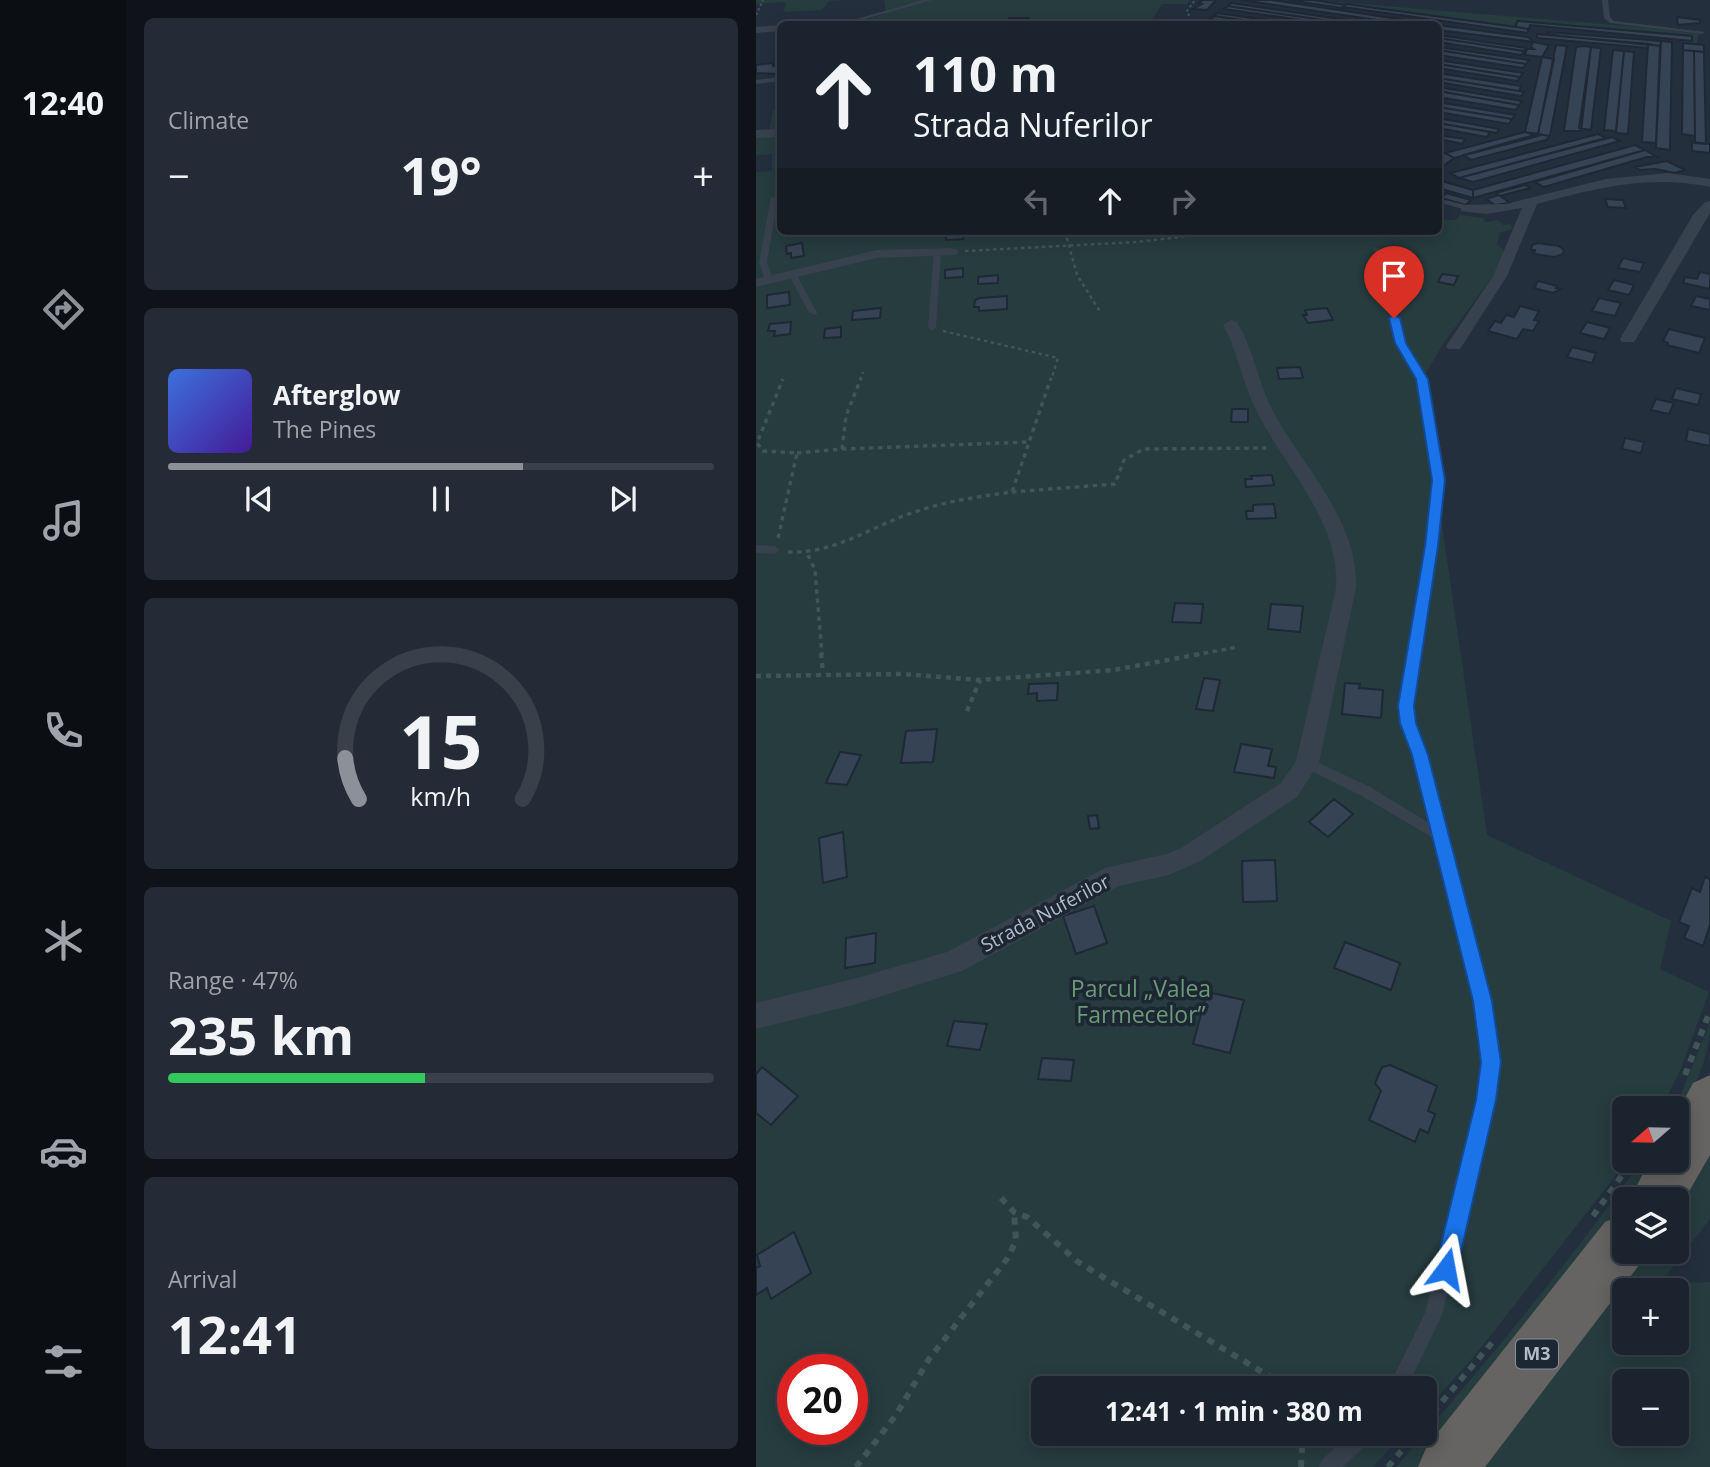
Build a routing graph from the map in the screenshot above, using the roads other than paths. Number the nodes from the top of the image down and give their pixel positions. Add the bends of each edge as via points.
1 (929, 0) edge
2 (1605, 0) edge
3 (859, 21) edge
4 (777, 28) edge
5 (756, 30) edge
6 (1702, 33) dead end
7 (777, 79) edge
8 (756, 82) edge
9 (777, 133) edge
10 (756, 134) edge
11 (1710, 183) edge
12 (774, 199) dead end
13 (1442, 201) edge
14 (1531, 202) junction
15 (1710, 205) edge
16 (1466, 208) joint
17 (1376, 249) dead end
18 (944, 252) joint
19 (793, 275) junction
20 (762, 281) edge
21 (813, 313) dead end
22 (1231, 325) dead end
23 (932, 328) road end
24 (1628, 339) dead end
25 (1454, 346) dead end
26 (756, 549) edge
27 (775, 550) road end
28 (1307, 763) junction
29 (1439, 835) junction
30 (756, 1016) edge
31 (1697, 1089) edge
32 (1663, 1187) edge
33 (1605, 1233) edge
34 (1403, 1376) edge
35 (1351, 1446) edge
36 (1329, 1467) edge
37 (1448, 1467) edge

1 - 3 lane
2 - 6 lane via 1607,18 1616,24
4 - 5 street
7 - 8 lane
9 - 10 street
11 - 14 street via 1640,176
12 - 20 lane
13 - 16 lane
14 - 16 street via 1495,211
14 - 25 street via 1500,276
15 - 24 street
17 - 29 lane via 1401,343 1422,379 1439,480 1406,706
18 - 19 street via 877,254
18 - 23 lane
19 - 20 street
19 - 21 lane
22 - 28 street, Strada Nuferilor via 1265,411 1325,508 1346,568 1346,588
26 - 27 lane
28 - 29 lane
28 - 30 street, Strada Nuferilor via 1289,790 1190,855 1114,876 953,962
29 - 34 lane via 1483,1001 1491,1062 1486,1100 1436,1304
31 - 32 highway via 1689,1144
33 - 37 highway, M3
35 - 36 lane

